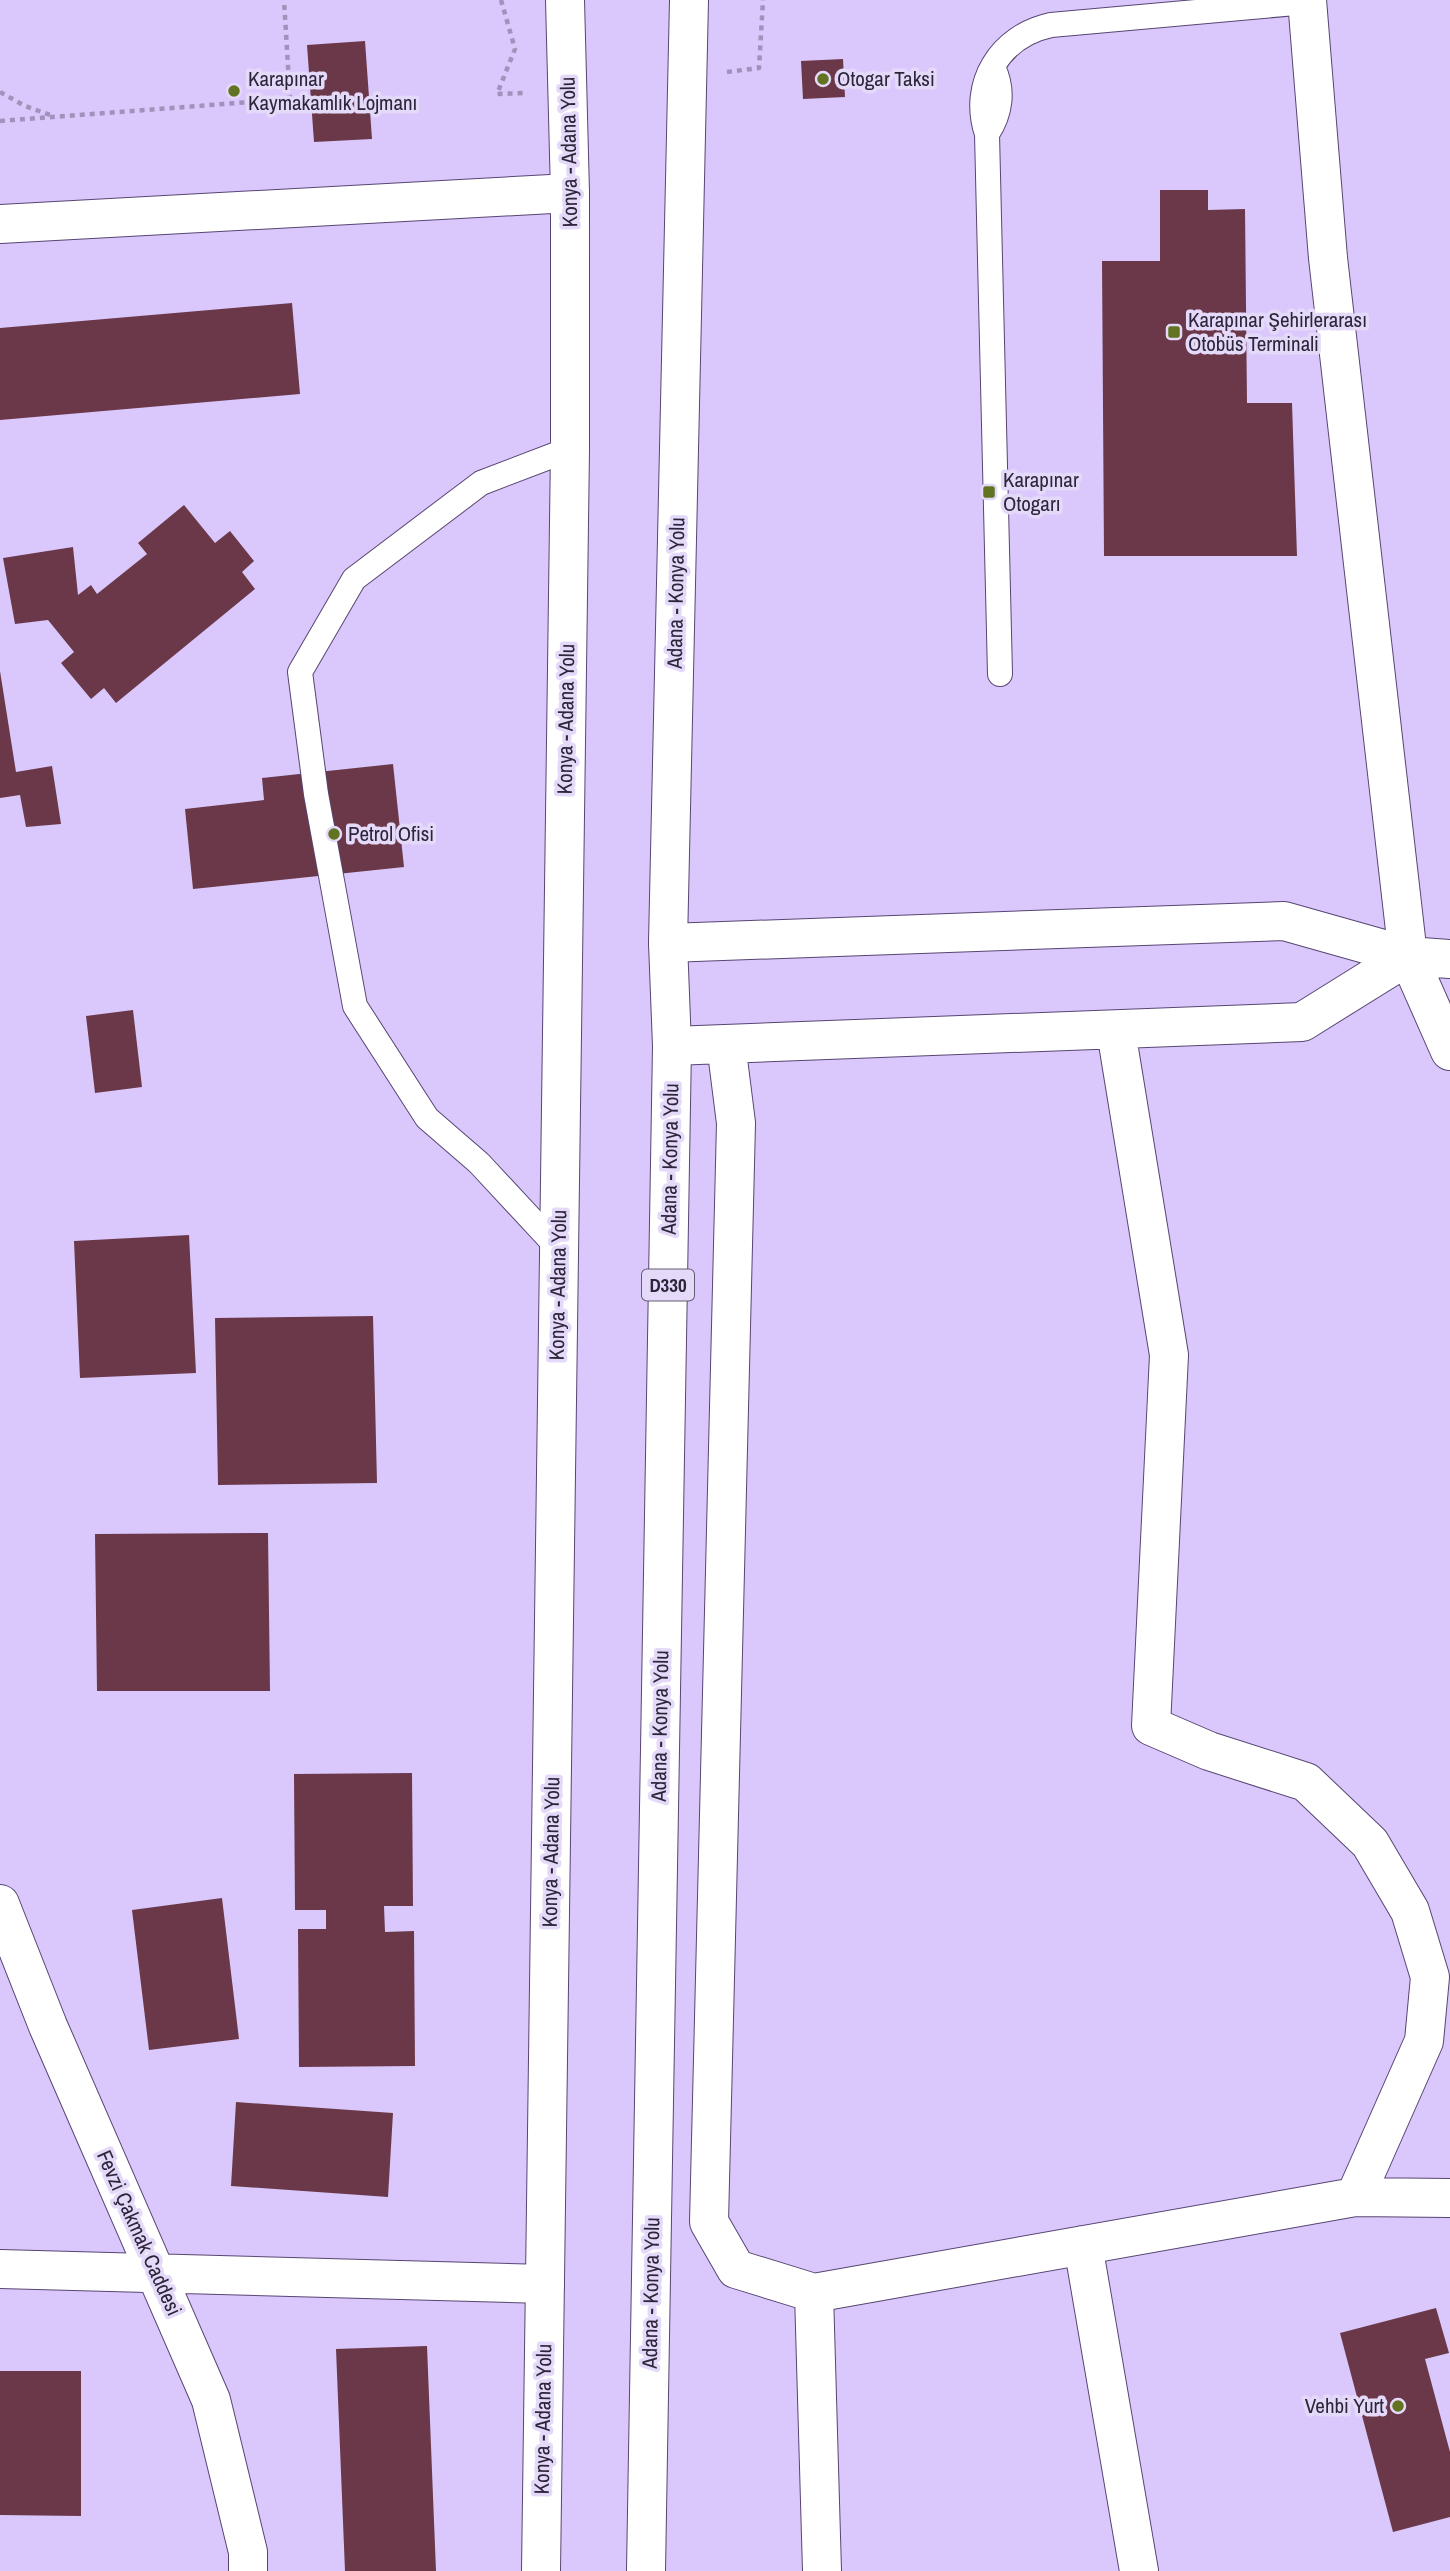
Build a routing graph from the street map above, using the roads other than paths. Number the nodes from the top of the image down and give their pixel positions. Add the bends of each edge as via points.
1 (565, 0) edge
2 (689, 0) edge
3 (1307, 1) edge
4 (570, 193) junction
5 (0, 225) edge
6 (570, 449) junction
7 (1000, 674) dead end
8 (668, 943) junction
9 (1408, 956) junction
10 (1450, 959) edge
11 (1116, 1031) junction
12 (726, 1044) junction
13 (672, 1046) junction
14 (1450, 1051) edge
15 (558, 1248) junction
16 (0, 1905) edge
17 (1355, 2197) junction
18 (1450, 2198) edge
19 (1083, 2245) junction
20 (0, 2269) edge
21 (155, 2272) junction
22 (545, 2284) junction
23 (814, 2292) junction
24 (248, 2571) edge
25 (541, 2571) edge
26 (646, 2571) edge
27 (822, 2571) edge
28 (1139, 2571) edge

1 - 4 main road, Konya - Adana Yolu
2 - 8 main road, Adana - Konya Yolu / D330
3 - 7 lane via 1043,27 1011,42 983,81
3 - 9 main road via 1328,258
4 - 5 main road
4 - 6 main road, Konya - Adana Yolu
6 - 15 main road, Konya - Adana Yolu
6 - 15 lane via 481,483 354,579 300,672 316,794 355,1006 427,1118 479,1163
8 - 9 main road via 1284,921
8 - 13 main road, Adana - Konya Yolu / D330
9 - 10 main road
9 - 11 main road via 1302,1022
9 - 14 main road
11 - 12 main road
11 - 17 main road via 1169,1355 1152,1726 1209,1751 1306,1782 1370,1843 1410,1911 1430,1977 1424,2041
12 - 13 main road
12 - 23 main road via 736,1123 709,2222 736,2269
13 - 26 main road, Adana - Konya Yolu / D330
15 - 22 main road, Konya - Adana Yolu
16 - 21 main road, Fevzi Çakmak Caddesi
17 - 18 main road
17 - 19 main road
19 - 23 main road
19 - 28 main road
20 - 21 main road
21 - 22 main road
21 - 24 main road, Fevzi Çakmak Caddesi via 211,2400 248,2552
22 - 25 main road, Konya - Adana Yolu
23 - 27 main road

